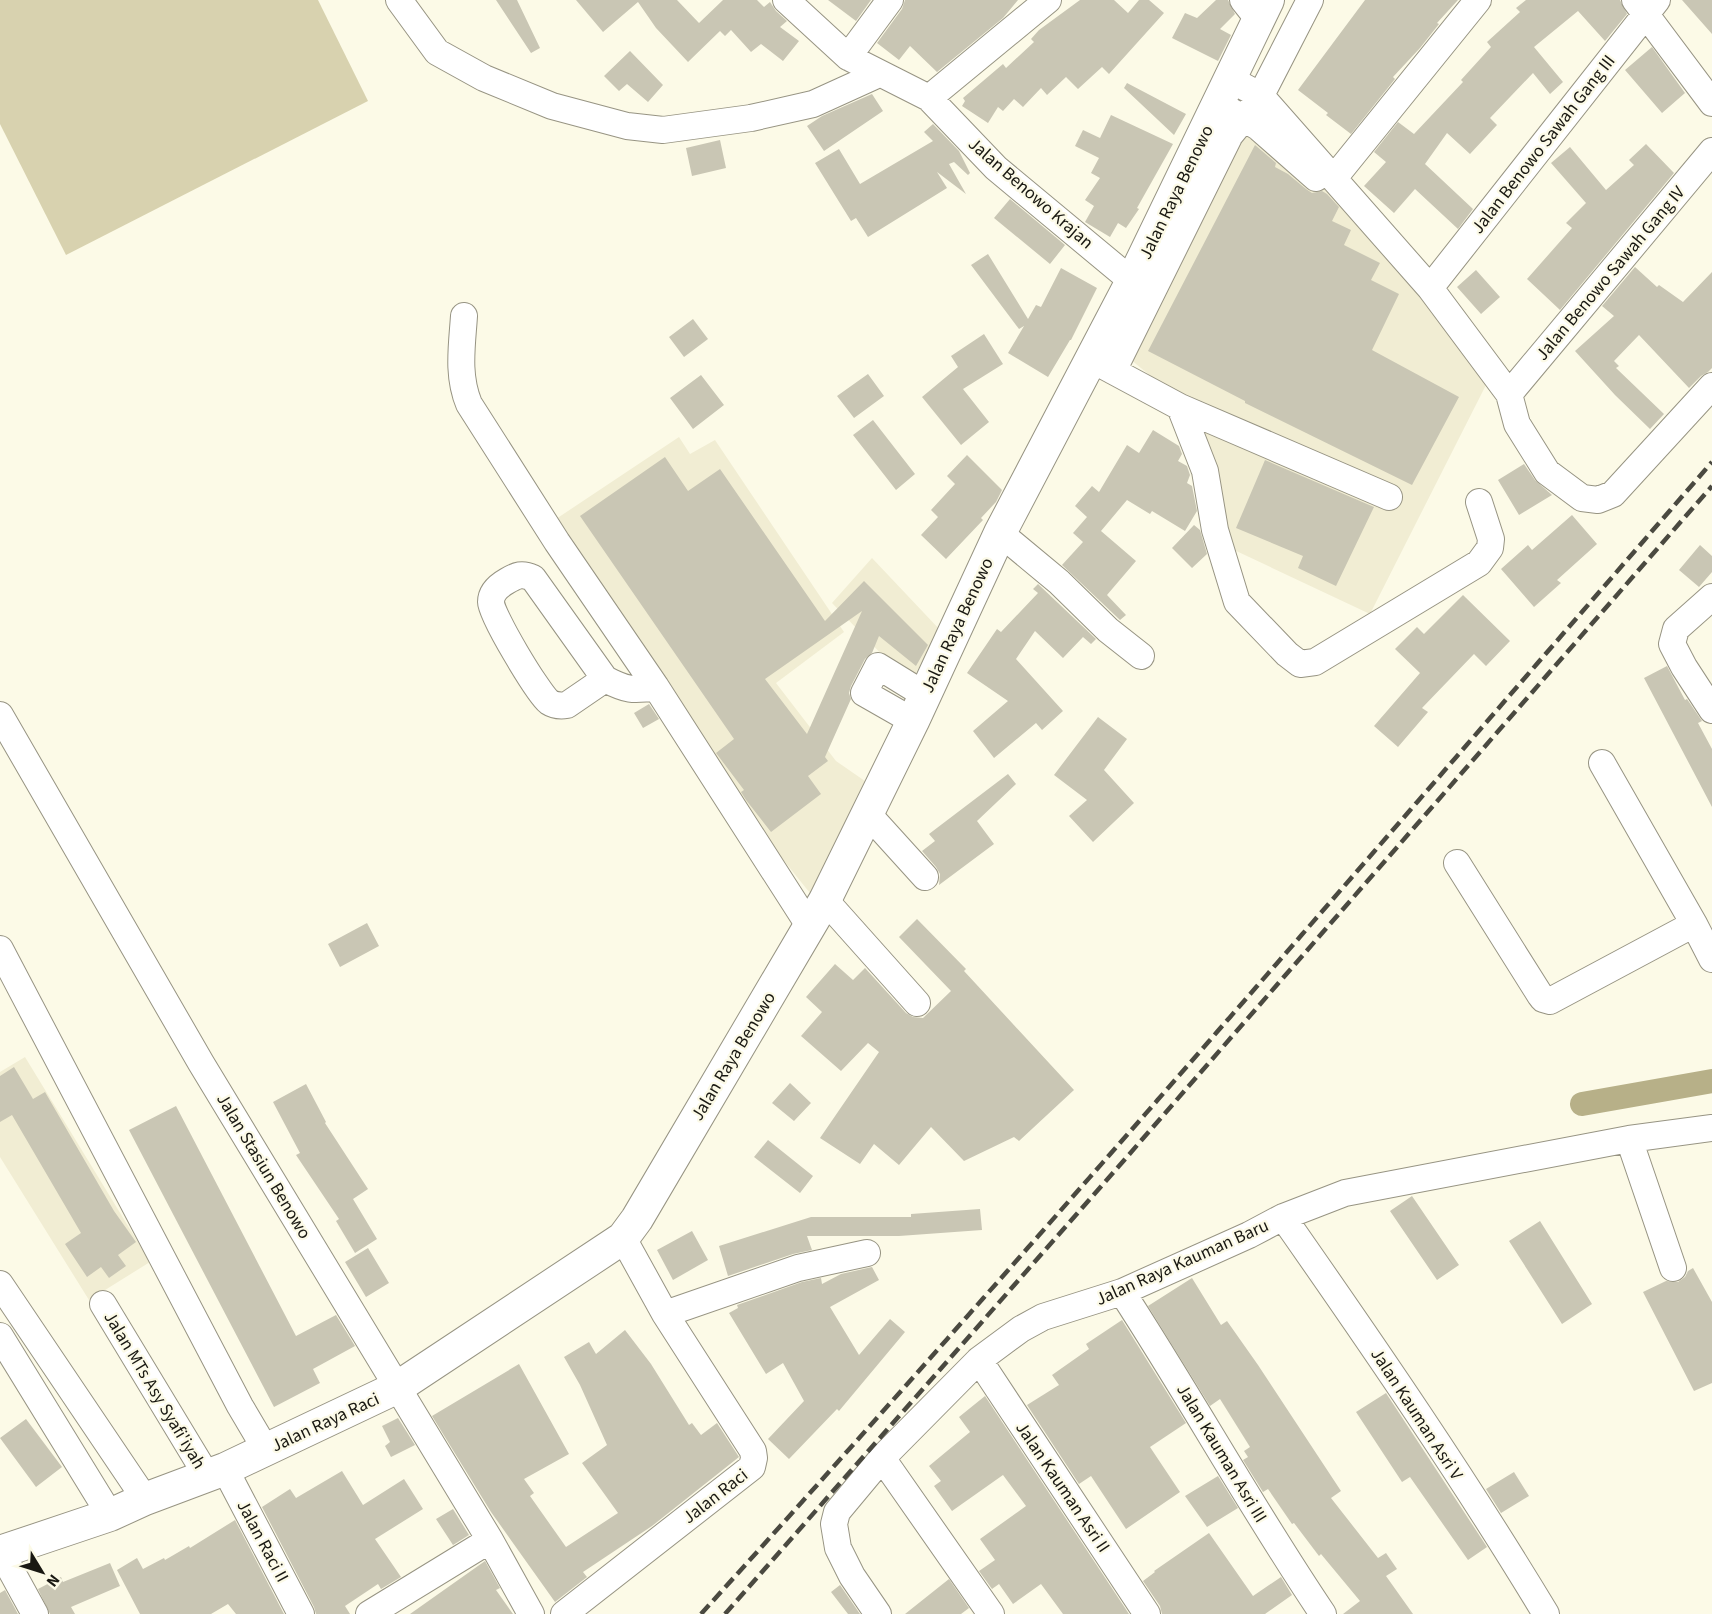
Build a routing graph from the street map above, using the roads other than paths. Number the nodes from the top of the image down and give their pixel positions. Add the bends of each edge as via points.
1 (399, 0) edge
2 (786, 0) edge
3 (890, 0) edge
4 (1048, 0) edge
5 (1310, 0) edge
6 (1478, 0) edge
7 (1646, 4) edge
8 (1256, 6) edge
9 (848, 57) junction
10 (879, 74) junction
11 (929, 98) junction
12 (1243, 102) junction
13 (1712, 103) edge
14 (1712, 151) edge
15 (1334, 178) junction
16 (1132, 281) junction
17 (1422, 290) junction
18 (464, 316) dead end
19 (1102, 365) junction
20 (1712, 386) edge
21 (1509, 394) junction
22 (1180, 406) junction
23 (1389, 497) dead end
24 (1479, 502) dead end
25 (1000, 533) junction
26 (1712, 597) edge
27 (1142, 656) dead end
28 (605, 679) junction
29 (656, 687) junction
30 (1712, 710) edge
31 (0, 715) edge
32 (1602, 763) dead end
33 (867, 813) junction
34 (1457, 863) dead end
35 (925, 878) dead end
36 (825, 900) junction
37 (1694, 924) junction
38 (810, 927) junction
39 (0, 949) edge
40 (1712, 959) edge
41 (917, 1003) dead end
42 (1712, 1128) edge
43 (1629, 1139) junction
44 (1283, 1217) junction
45 (623, 1238) junction
46 (867, 1253) dead end
47 (1673, 1268) dead end
48 (0, 1284) edge
49 (1122, 1292) junction
50 (103, 1304) dead end
51 (665, 1314) junction
52 (0, 1336) edge
53 (979, 1360) junction
54 (398, 1387) junction
55 (266, 1450) junction
56 (882, 1458) junction
57 (216, 1472) junction
58 (145, 1499) junction
59 (110, 1515) junction
60 (490, 1540) junction
61 (1, 1552) edge
62 (35, 1614) edge
63 (301, 1614) edge
64 (369, 1614) edge
65 (531, 1614) edge
66 (564, 1614) edge
67 (878, 1614) edge
68 (991, 1614) edge
69 (1147, 1614) edge
70 (1323, 1614) edge
71 (1546, 1614) edge

1 - 10 street via 437,52 484,78 552,106 627,126 663,130 751,118 813,104
2 - 9 street, Jalan Benowo Krajan
3 - 9 street
4 - 11 street
5 - 12 street
6 - 15 street
7 - 13 street
7 - 17 street, Jalan Benowo Sawah Gang III
8 - 12 main road, Jalan Raya Benowo
9 - 10 street, Jalan Benowo Krajan
10 - 11 street, Jalan Benowo Krajan
11 - 16 street, Jalan Benowo Krajan via 996,168
12 - 15 street
12 - 16 main road, Jalan Raya Benowo
12 - 17 street via 1258,127 1342,201
12 - 19 street via 1230,135
14 - 21 street, Jalan Benowo Sawah Gang IV
15 - 17 street
16 - 19 main road, Jalan Raya Benowo
17 - 21 street
18 - 29 street via 462,381 482,427
19 - 22 street
19 - 25 main road, Jalan Raya Benowo
20 - 21 street via 1613,495 1598,500 1582,498 1547,472 1517,424
22 - 23 street
22 - 24 street via 1205,471 1215,530 1237,602 1300,664 1315,662 1479,563 1490,548 1491,539
25 - 27 street
25 - 33 main road, Jalan Raya Benowo
26 - 30 street via 1676,629 1672,644
28 - 28 street via 533,578 517,575 495,591 492,612 548,701 567,705
28 - 29 street via 634,690
29 - 38 street
31 - 54 street, Jalan Stasiun Benowo via 201,1063
32 - 37 street
33 - 35 street
33 - 36 main road, Jalan Raya Benowo
34 - 37 street via 1540,995 1550,1001
36 - 38 main road, Jalan Raya Benowo
36 - 41 street
37 - 40 street
38 - 45 main road, Jalan Raya Benowo
39 - 55 street
42 - 43 street, Jalan Raya Kauman Baru
43 - 44 street, Jalan Raya Kauman Baru via 1344,1193
43 - 47 street
44 - 49 street, Jalan Raya Kauman Baru
44 - 71 street, Jalan Kauman Asri V via 1383,1361
45 - 51 street, Jalan Raci
45 - 54 main road, Jalan Raya Raci
46 - 51 street via 798,1268
48 - 58 street
49 - 53 street, Jalan Raya Kauman Baru via 1043,1317
49 - 70 street, Jalan Kauman Asri III
50 - 57 street, Jalan MTs Asy Syafi'iyah
51 - 66 street, Jalan Raci via 753,1451 752,1467
52 - 59 street
53 - 56 street, Jalan Raya Kauman Baru
53 - 69 street, Jalan Kauman Asri II
54 - 55 main road, Jalan Raya Raci
54 - 60 street, Jalan Stasiun Benowo
55 - 57 main road, Jalan Raya Raci
56 - 67 street, Jalan Raya Kauman Baru via 837,1512 834,1524 838,1548
56 - 68 street
57 - 58 main road, Jalan Raya Raci
57 - 63 street, Jalan Raci II
58 - 59 main road, Jalan Raya Raci
59 - 61 main road, Jalan Raya Raci
60 - 64 street
60 - 65 street, Jalan Stasiun Benowo
61 - 62 street

